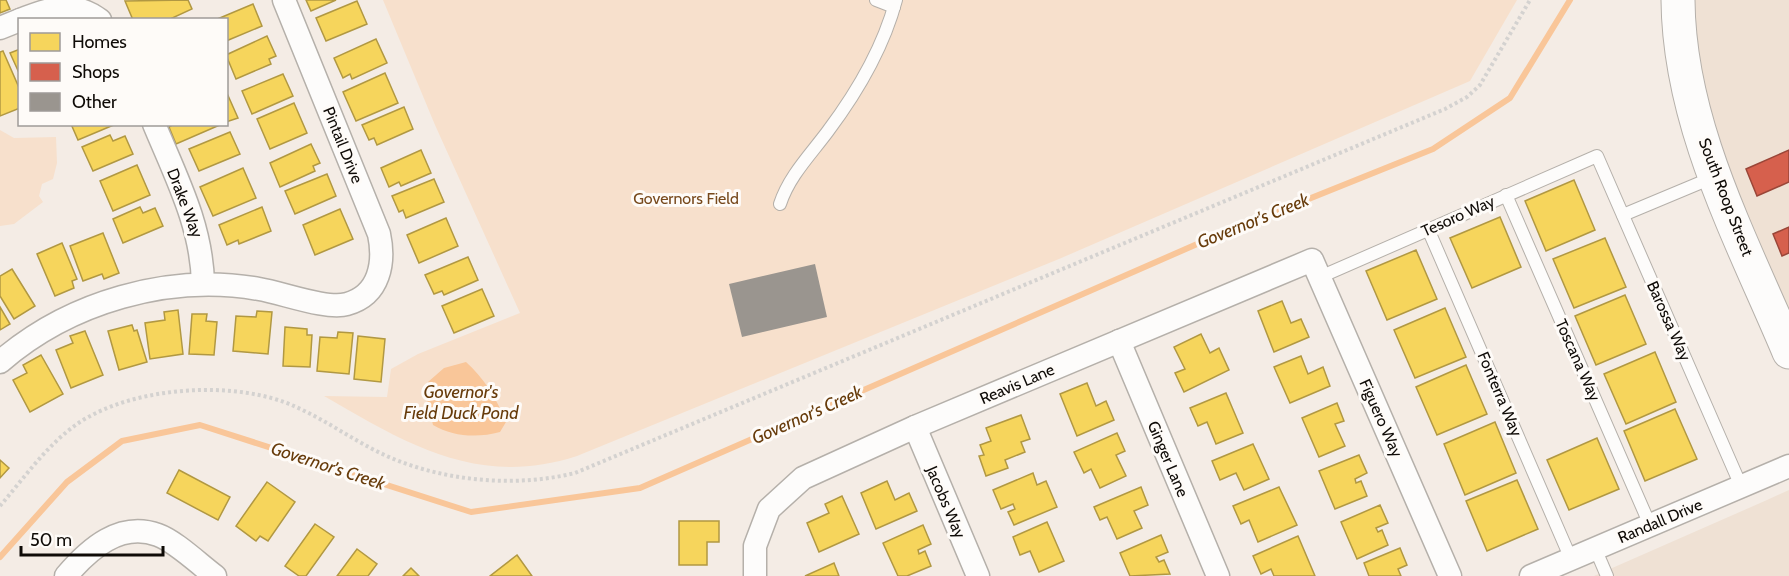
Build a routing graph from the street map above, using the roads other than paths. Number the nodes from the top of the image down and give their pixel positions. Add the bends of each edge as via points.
1 (284, 0) edge
2 (876, 0) edge
3 (1678, 0) edge
4 (895, 4) edge
5 (102, 12) edge
6 (25, 18) edge
7 (18, 21) edge
8 (0, 28) edge
9 (154, 126) edge
10 (1597, 156) joint
11 (1715, 176) junction
12 (1506, 195) junction
13 (780, 204) dead end
14 (1623, 215) junction
15 (1428, 229) junction
16 (1316, 269) junction
17 (203, 284) junction
18 (1119, 341) junction
19 (1789, 352) edge
20 (0, 362) edge
21 (915, 427) junction
22 (1789, 466) edge
23 (1741, 486) junction
24 (1650, 525) junction
25 (1595, 549) junction
26 (1571, 559) junction
27 (66, 576) edge
28 (215, 576) edge
29 (755, 576) edge
30 (978, 576) edge
31 (1218, 576) edge
32 (1450, 576) edge
33 (1532, 576) edge
34 (1607, 576) edge

1 - 17 street, Pintail Drive via 379,234 382,264 378,279 350,304 333,308 288,294
2 - 4 lane
3 - 11 street, South Roop Street via 1690,101
4 - 13 lane via 888,30 855,96 786,185
5 - 6 street via 61,5
7 - 8 street
9 - 17 street, Drake Way via 194,220 203,254
10 - 12 lane, Tesoro Way
10 - 14 lane, Barossa Way
11 - 14 lane
11 - 19 street, South Roop Street
12 - 15 lane, Tesoro Way
12 - 24 lane, Toscana Way
14 - 23 lane, Barossa Way
15 - 16 lane, Tesoro Way
15 - 26 lane, Fonterra Way
16 - 18 street, Reavis Lane
16 - 32 street, Figuero Way
17 - 20 street via 145,291 92,307 30,339
18 - 21 street, Reavis Lane
18 - 31 street, Ginger Lane
21 - 29 street, Reavis Lane via 803,478 769,509 754,546
21 - 30 street, Jacobs Way
22 - 23 street, Randall Drive
23 - 24 street, Randall Drive
24 - 25 street, Randall Drive
25 - 26 street, Randall Drive
25 - 34 lane
26 - 33 street, Randall Drive
27 - 28 street via 105,539 141,531 158,535

